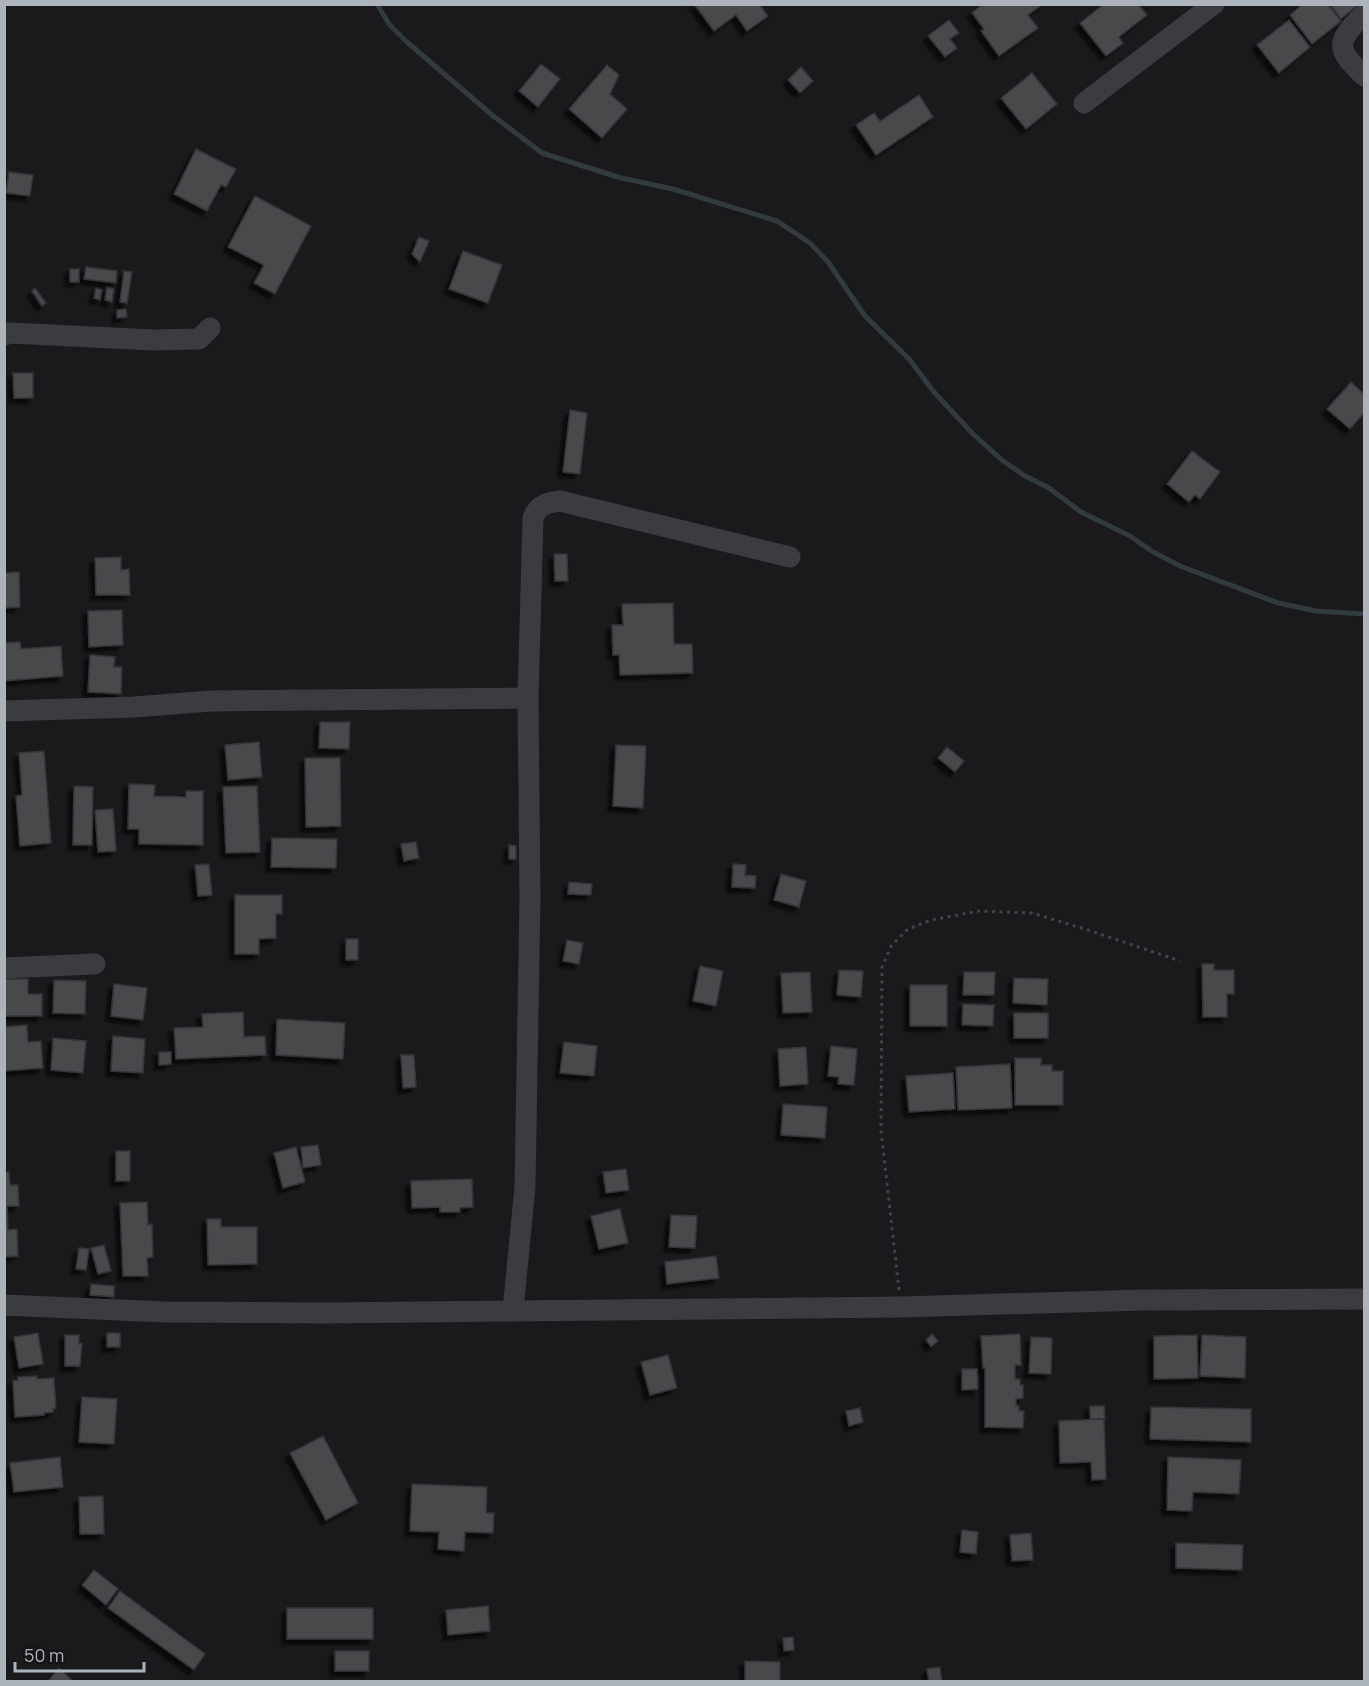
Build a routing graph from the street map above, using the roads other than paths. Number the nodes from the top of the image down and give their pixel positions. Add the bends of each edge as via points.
1 (1214, 4) edge
2 (1365, 14) edge
3 (1365, 76) edge
4 (1084, 103) dead end
5 (210, 328) dead end
6 (4, 335) edge
7 (790, 557) dead end
8 (528, 698) junction
9 (4, 711) edge
10 (95, 964) dead end
11 (4, 968) edge
12 (1365, 1299) edge
13 (4, 1305) edge
14 (513, 1310) junction

1 - 4 street
2 - 3 street via 1342,42 1347,57
5 - 6 street via 199,339
7 - 8 street via 560,501 537,508 532,524
8 - 9 street via 211,702
8 - 14 street via 530,896 525,1187
10 - 11 street
12 - 14 street
13 - 14 street via 165,1312

